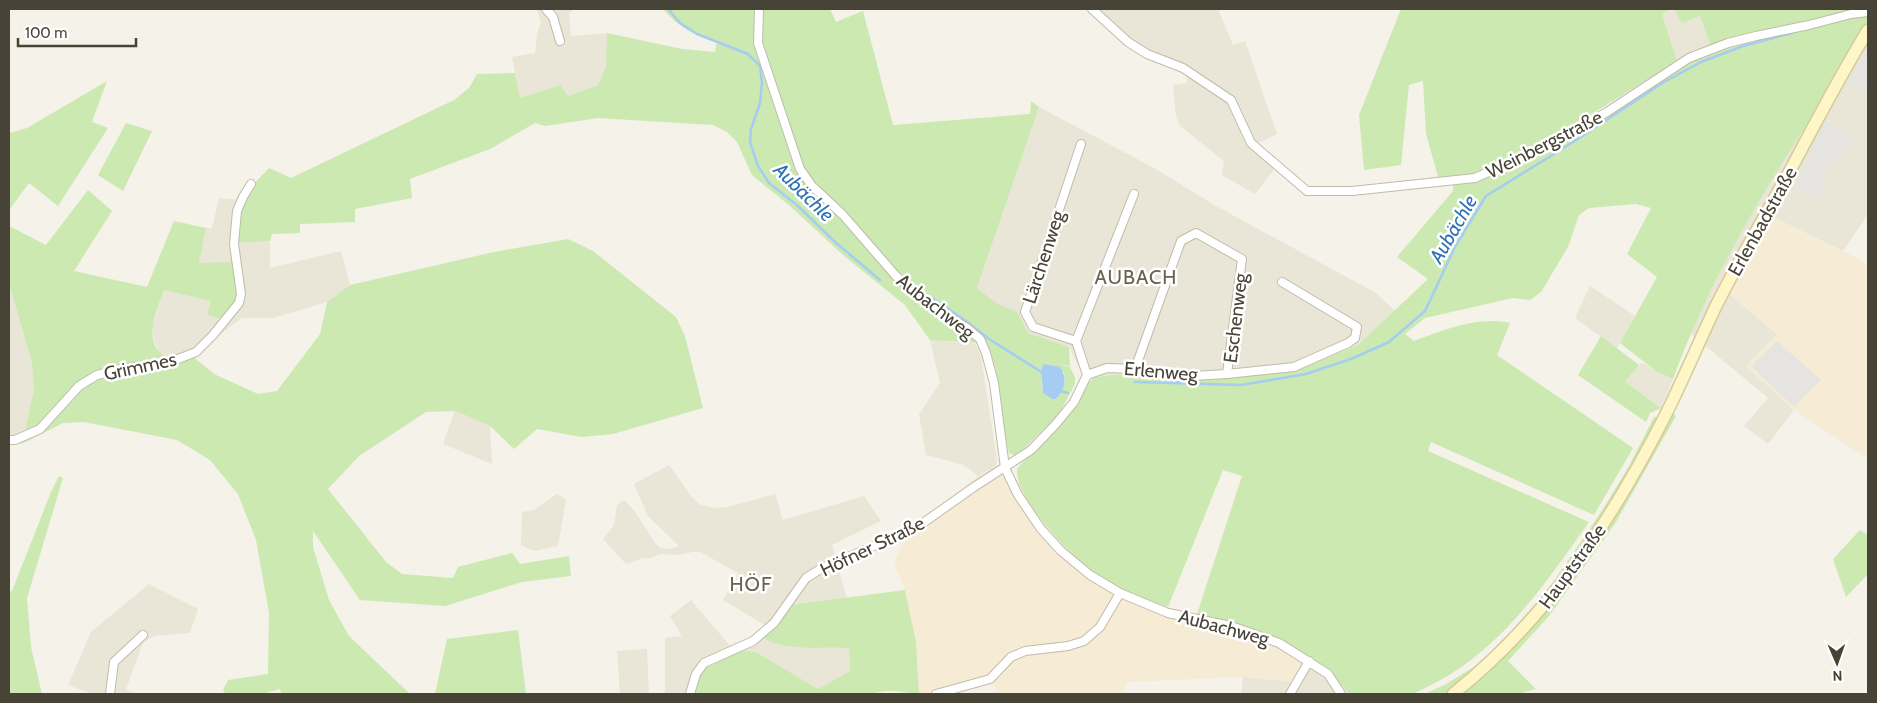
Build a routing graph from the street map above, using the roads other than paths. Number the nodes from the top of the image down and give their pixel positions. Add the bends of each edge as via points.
1 (546, 9) edge
2 (759, 9) edge
3 (1092, 9) edge
4 (1862, 13) edge
5 (1868, 30) edge
6 (560, 41) dead end
7 (1081, 144) dead end
8 (250, 184) dead end
9 (1134, 194) dead end
10 (1282, 282) dead end
11 (1076, 341) junction
12 (1135, 369) junction
13 (1227, 374) junction
14 (1087, 375) junction
15 (1665, 416) joint
16 (9, 440) edge
17 (1004, 468) junction
18 (1120, 593) junction
19 (142, 635) dead end
20 (1309, 661) junction
21 (110, 694) edge
22 (690, 694) edge
23 (936, 694) edge
24 (1290, 694) edge
25 (1341, 694) edge
26 (1453, 694) edge

1 - 6 street via 553,17
2 - 17 street, Aubachweg via 758,43 800,169 896,276 929,306 980,339 994,383
3 - 4 street, Weinbergstraße via 1128,42 1147,54 1183,68 1231,100 1251,143 1306,191 1352,191 1475,178 1542,148 1607,112 1689,58 1737,41
5 - 15 main road, Erlenbadstraße via 1722,295
7 - 11 street, Lärchenweg via 1025,312 1033,327
8 - 16 street, Grimmes via 237,211 234,244 241,294 239,302 213,335 196,352 174,361 97,375 79,386 40,428 16,440
9 - 11 street
10 - 13 street, Erlenweg via 1357,327 1355,338 1294,368
11 - 14 street
12 - 13 street, Erlenweg via 1176,377
12 - 13 street, Eschenweg via 1181,241 1196,233 1242,259
12 - 14 street, Erlenweg via 1107,368
14 - 17 street via 1074,402 1055,425 1031,450
15 - 26 main road, Hauptstraße via 1604,522 1551,597 1499,655
17 - 18 street, Aubachweg via 1041,529 1061,551 1090,575
17 - 22 street, Höfner Straße via 916,528 806,578 774,622 753,641 704,663 696,674
18 - 20 street, Aubachweg via 1168,613 1231,626 1279,642
18 - 23 street via 1100,627 1084,641 1025,651 1011,657 990,679
19 - 21 street via 114,662
20 - 24 street
20 - 25 street, Aubachweg via 1328,674

